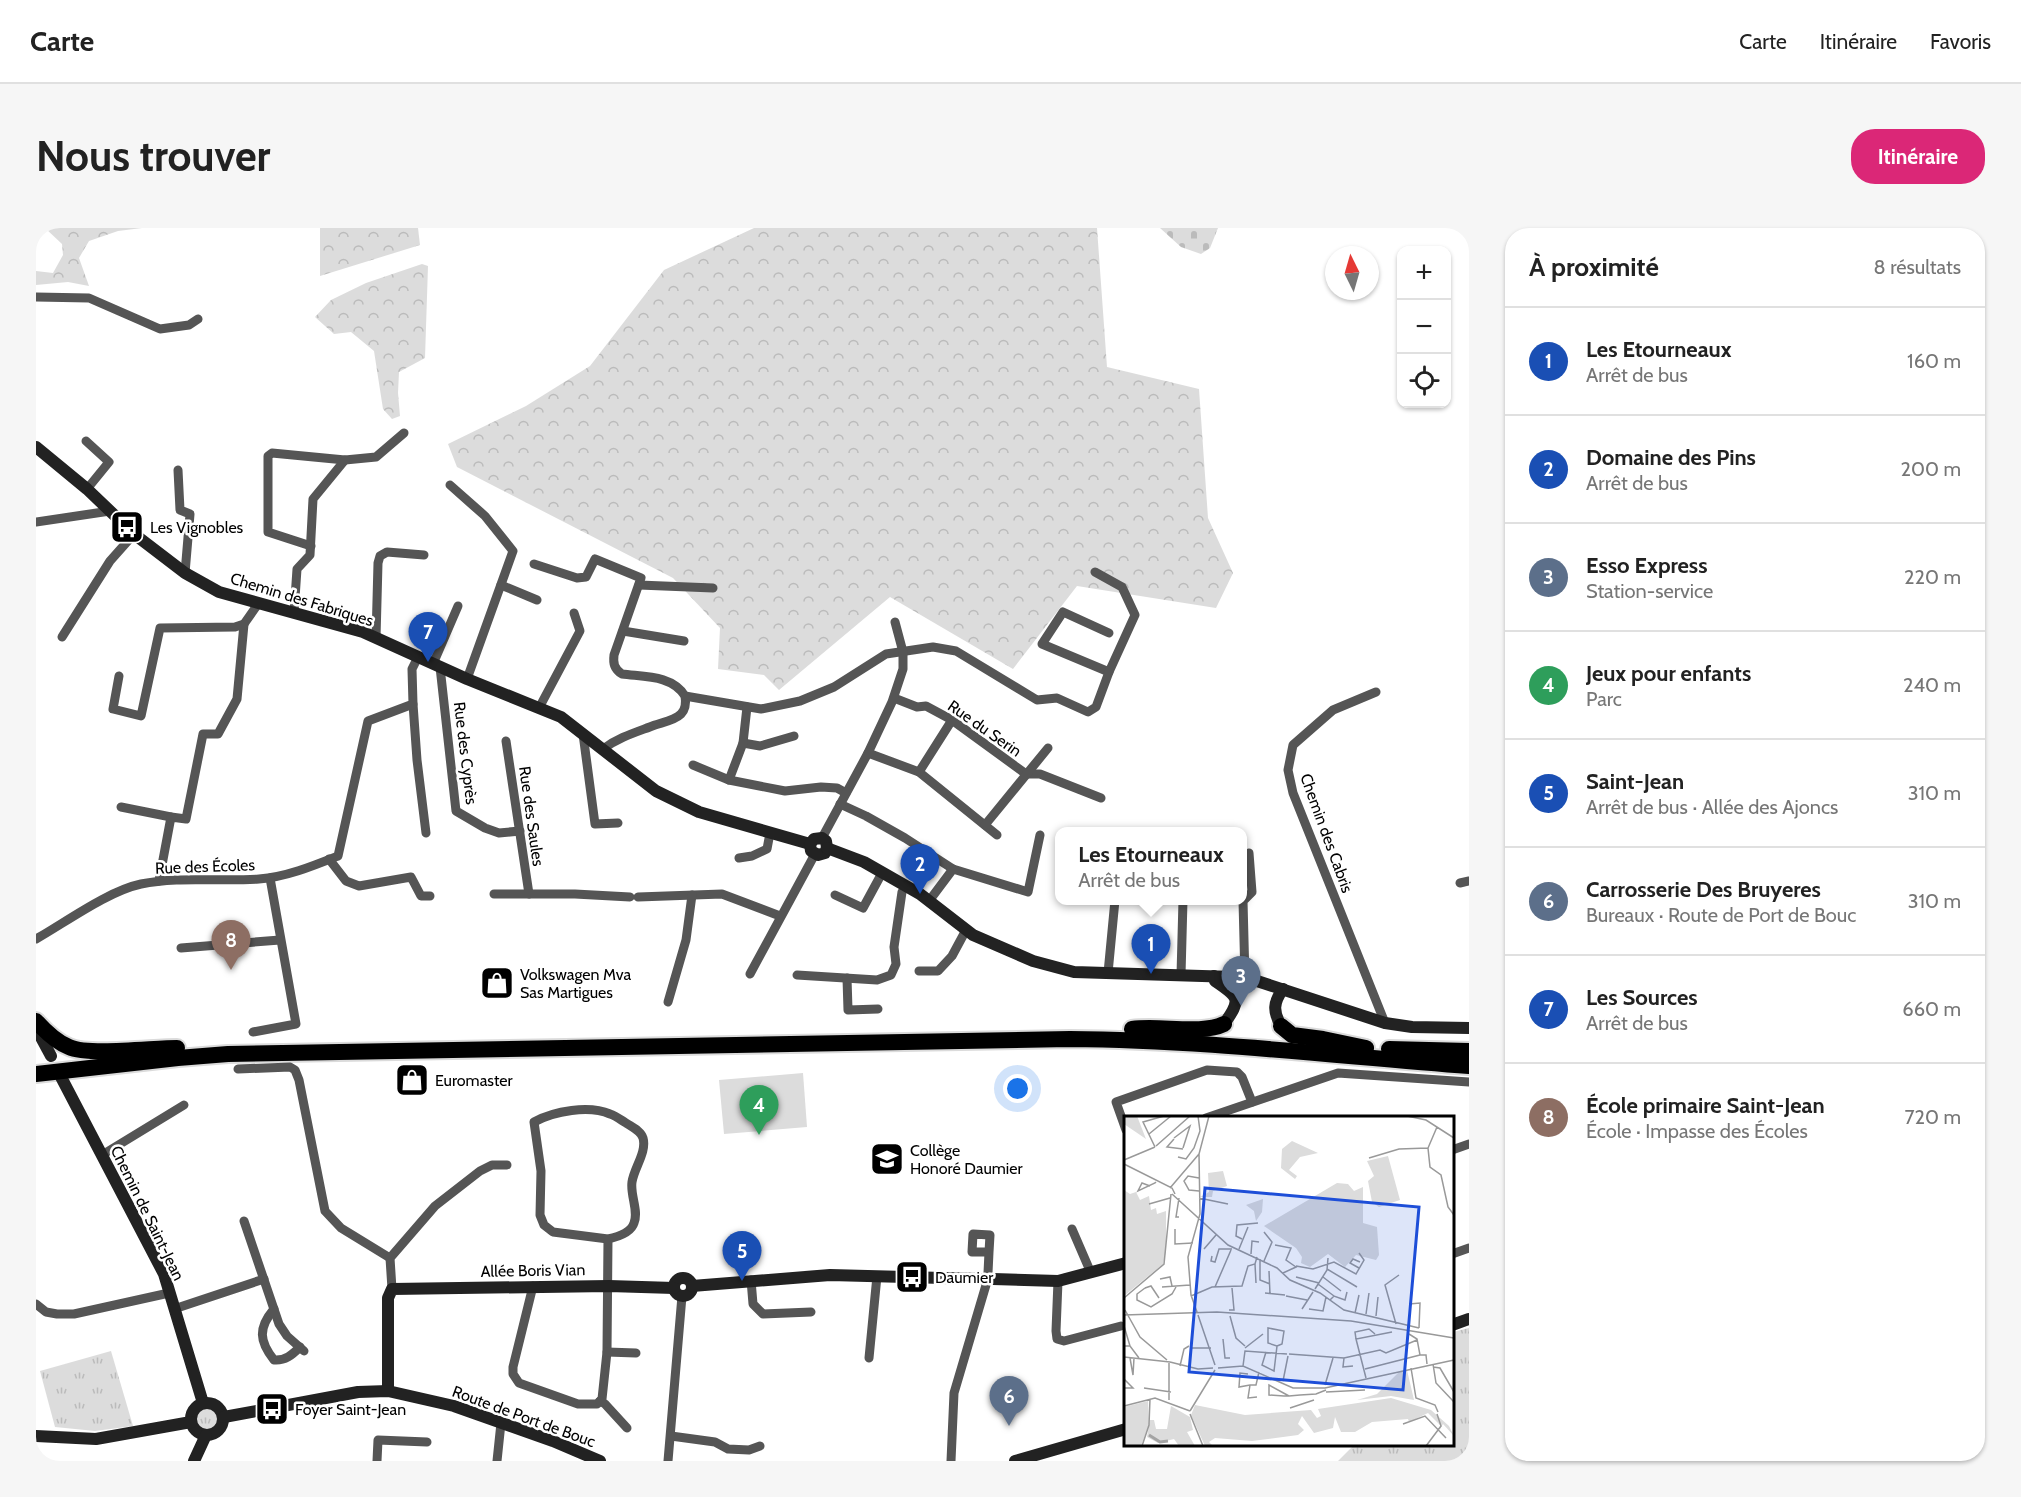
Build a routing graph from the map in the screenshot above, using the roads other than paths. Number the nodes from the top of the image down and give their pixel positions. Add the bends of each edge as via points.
1 (36, 297) edge
2 (198, 319) dead end
3 (404, 433) dead end
4 (86, 441) dead end
5 (36, 447) edge
6 (345, 460) junction
7 (178, 470) dead end
8 (450, 485) dead end
9 (87, 489) junction
10 (110, 511) junction
11 (36, 522) edge
12 (134, 534) junction
13 (310, 546) junction
14 (424, 555) dead end
15 (534, 564) dead end
16 (1095, 572) dead end
17 (185, 573) junction
18 (640, 581) junction
19 (501, 585) junction
20 (713, 588) dead end
21 (537, 600) dead end
22 (258, 604) junction
23 (458, 606) dead end
24 (294, 613) junction
25 (574, 613) dead end
26 (896, 622) dead end
27 (244, 624) junction
28 (623, 631) junction
29 (1109, 633) dead end
30 (62, 637) dead end
31 (376, 638) junction
32 (684, 641) dead end
33 (903, 652) junction
34 (418, 657) junction
35 (437, 666) junction
36 (1109, 672) junction
37 (119, 676) dead end
38 (467, 679) junction
39 (1376, 692) dead end
40 (686, 696) junction
41 (894, 698) junction
42 (413, 704) junction
43 (747, 707) junction
44 (539, 708) junction
45 (952, 720) junction
46 (583, 734) junction
47 (794, 736) dead end
48 (507, 741) dead end
49 (743, 743) junction
50 (1048, 748) dead end
51 (603, 749) junction
52 (868, 753) junction
53 (693, 765) dead end
54 (919, 772) junction
55 (1026, 774) junction
56 (729, 780) junction
57 (846, 793) junction
58 (1101, 798) dead end
59 (840, 804) junction
60 (121, 807) dead end
61 (171, 817) junction
62 (618, 823) dead end
63 (986, 825) junction
64 (520, 831) junction
65 (426, 833) dead end
66 (770, 833) junction
67 (998, 835) dead end
68 (1040, 835) dead end
69 (819, 846) junction
70 (1249, 853) dead end
71 (739, 858) dead end
72 (329, 859) junction
73 (953, 869) junction
74 (882, 873) junction
75 (270, 878) junction
76 (159, 881) junction
77 (906, 886) junction
78 (494, 894) dead end
79 (529, 894) junction
80 (692, 895) junction
81 (835, 895) dead end
82 (430, 896) dead end
83 (1247, 898) edge
84 (929, 901) junction
85 (1115, 905) edge
86 (1183, 905) edge
87 (1243, 905) edge
88 (780, 916) junction
89 (966, 930) junction
90 (36, 939) edge
91 (280, 939) junction
92 (181, 948) dead end
93 (919, 971) dead end
94 (1108, 973) junction
95 (750, 974) dead end
96 (797, 975) dead end
97 (1181, 975) junction
98 (1214, 976) junction
99 (847, 978) junction
100 (1245, 979) junction
101 (1283, 989) junction
102 (668, 1002) dead end
103 (878, 1009) dead end
104 (36, 1021) edge
105 (1385, 1023) junction
106 (1224, 1024) joint
107 (1281, 1026) joint
108 (36, 1028) edge
109 (1469, 1028) edge
110 (1132, 1029) junction
111 (253, 1032) dead end
112 (184, 1047) junction
113 (1366, 1048) junction
114 (1383, 1049) junction
115 (1469, 1051) edge
116 (1469, 1057) edge
117 (43, 1060) edge
118 (1469, 1066) edge
119 (238, 1068) dead end
120 (36, 1074) edge
121 (61, 1077) dead end
122 (1469, 1082) edge
123 (1252, 1102) junction
124 (184, 1105) dead end
125 (1212, 1116) edge
126 (1124, 1127) edge
127 (1469, 1144) edge
128 (1454, 1149) edge
129 (102, 1155) junction
130 (507, 1165) dead end
131 (244, 1221) dead end
132 (1072, 1229) dead end
133 (608, 1239) junction
134 (1469, 1248) edge
135 (989, 1252) dead end
136 (1454, 1253) edge
137 (390, 1258) junction
138 (1124, 1263) edge
139 (1091, 1273) junction
140 (877, 1276) junction
141 (264, 1279) junction
142 (987, 1279) junction
143 (752, 1280) junction
144 (1058, 1281) junction
145 (533, 1286) junction
146 (609, 1286) junction
147 (392, 1289) junction
148 (678, 1292) junction
149 (169, 1293) junction
150 (36, 1304) edge
151 (174, 1309) junction
152 (274, 1309) junction
153 (811, 1312) dead end
154 (1469, 1314) edge
155 (1454, 1318) edge
156 (1469, 1319) edge
157 (1454, 1324) edge
158 (1121, 1326) dead end
159 (607, 1352) junction
160 (636, 1353) dead end
161 (869, 1358) dead end
162 (388, 1391) junction
163 (600, 1401) junction
164 (203, 1403) junction
165 (224, 1417) junction
166 (191, 1422) junction
167 (501, 1423) junction
168 (627, 1428) dead end
169 (1124, 1429) edge
170 (206, 1435) junction
171 (36, 1436) edge
172 (671, 1436) junction
173 (427, 1442) dead end
174 (759, 1446) dead end
175 (194, 1461) edge
176 (377, 1461) edge
177 (496, 1461) edge
178 (600, 1461) edge
179 (668, 1461) edge
180 (951, 1461) edge
181 (1016, 1461) edge

1 - 2 street via 89,298 160,329 189,325
3 - 6 street via 376,457
4 - 9 street via 109,462
5 - 9 street, Chemin des Fabriques
6 - 13 street via 313,499
6 - 13 street via 272,453 268,456 268,532
7 - 17 street via 180,510 190,514
8 - 19 street via 484,516 513,551
9 - 10 street, Chemin des Fabriques
10 - 11 street
10 - 12 street, Chemin des Fabriques
12 - 17 street, Chemin des Fabriques
12 - 30 street via 110,561
13 - 24 street via 310,555 297,569
14 - 31 street via 387,552 380,556
15 - 18 street via 577,578 586,577 595,559
16 - 36 street via 1122,587 1135,615
17 - 22 street, Chemin des Fabriques via 219,592
18 - 20 street
18 - 28 street
19 - 21 street
19 - 38 street
22 - 24 street, Chemin des Fabriques
22 - 27 street
23 - 35 street
24 - 31 street, Chemin des Fabriques
25 - 44 street via 580,632
26 - 33 street
27 - 37 street via 160,628 141,716 112,709
27 - 61 street via 237,699 218,734 203,734 186,819
28 - 32 street
28 - 40 street via 614,655 616,671 663,679
29 - 36 street via 1063,612 1042,644
31 - 34 street, Chemin des Fabriques
33 - 36 street via 933,647 956,651 1037,700 1057,698 1088,712 1096,707
33 - 41 street via 903,669
33 - 43 street via 886,654 834,687 800,701 761,709
34 - 35 street, Chemin des Fabriques
34 - 42 street via 412,669
35 - 38 street, Chemin des Fabriques
35 - 64 street, Rue des Cyprès via 456,812 500,833
38 - 44 street, Chemin des Fabriques
39 - 105 street, Chemin des Cabris via 1333,710 1293,745 1288,770 1293,793
40 - 43 street
40 - 51 street via 683,712 674,719 630,734
41 - 45 street, Rue du Serin via 917,707 926,706
41 - 52 street
42 - 65 street
42 - 72 street via 368,721 338,856
43 - 49 street
44 - 46 street, Chemin des Fabriques via 561,717
45 - 54 street
45 - 55 street, Rue du Serin
46 - 51 street, Chemin des Fabriques
46 - 62 street via 595,824
47 - 49 street via 760,746
48 - 64 street, Rue des Saules
49 - 56 street
50 - 55 street
51 - 66 street, Chemin des Fabriques via 656,791 699,812
52 - 54 street
52 - 57 street
53 - 56 street
54 - 63 street
55 - 58 street via 1040,774
55 - 63 street
56 - 57 street via 785,791 821,787
57 - 59 street
59 - 69 street
59 - 73 street
60 - 61 street
61 - 76 street
63 - 67 street
64 - 79 street, Rue des Saules
66 - 69 street, Chemin des Fabriques
66 - 71 street via 767,849
68 - 73 street via 1028,892
69 - 74 street, Chemin des Fabriques via 864,862
69 - 88 street
70 - 83 street via 1252,892
72 - 75 street
72 - 82 street via 346,881 359,886 411,877 421,896
73 - 84 street
74 - 77 street, Chemin des Fabriques
74 - 81 street via 863,908
75 - 76 street, Rue des Écoles
75 - 91 street, Rue des Écoles
76 - 90 street, Rue des Écoles via 116,892
77 - 84 street, Chemin des Fabriques
77 - 99 street via 894,947 896,964 891,975 878,980
78 - 79 street
79 - 80 street
80 - 88 street via 722,894
80 - 102 street via 686,940
84 - 89 street, Chemin des Fabriques
85 - 94 street
86 - 97 street
87 - 100 street
88 - 95 street
89 - 93 street via 952,956 938,971
89 - 94 street, Chemin des Fabriques via 1033,961 1074,972
91 - 92 street
91 - 111 street, Rue des Écoles via 296,1024
94 - 97 street, Chemin des Fabriques
96 - 99 street
97 - 98 street, Chemin des Fabriques
98 - 100 street, Chemin des Fabriques
98 - 106 street via 1236,1001
99 - 103 street via 848,1010
100 - 101 street, Chemin des Fabriques
101 - 105 street, Chemin des Fabriques
101 - 107 street via 1275,1000 1274,1014
104 - 112 highway via 72,1049
105 - 109 street, Chemin des Fabriques
106 - 110 highway via 1213,1029
107 - 113 highway via 1292,1035
108 - 117 street
110 - 112 highway
110 - 113 highway
112 - 117 highway
113 - 114 highway
114 - 115 highway
114 - 116 highway
118 - 120 highway via 1129,1039 1063,1039 228,1054
119 - 137 street via 290,1066 295,1070 325,1211 341,1228
121 - 129 street, Chemin de Saint-Jean
122 - 123 street via 1338,1073
123 - 125 street
123 - 126 street via 1237,1072 1207,1070 1116,1102
124 - 129 street
127 - 128 street
129 - 149 street, Chemin de Saint-Jean via 164,1274
130 - 137 street via 492,1165 435,1206
131 - 141 street
132 - 139 street
133 - 133 street via 553,1232 544,1225 540,1215 541,1171 534,1122 574,1111 596,1110 610,1114 643,1136 644,1146 632,1181 635,1222 620,1236
133 - 146 street
134 - 136 street
135 - 142 street
137 - 147 street
138 - 139 street
139 - 144 street
140 - 142 street
140 - 143 street
140 - 161 street
141 - 151 street
141 - 152 street
142 - 144 street
142 - 180 street via 954,1393
143 - 148 street via 692,1286 690,1293
143 - 153 street via 753,1304 763,1314
144 - 158 street via 1057,1339 1064,1341
145 - 146 street, Allée Boris Vian
145 - 147 street, Allée Boris Vian
145 - 163 street via 513,1374 519,1383 578,1404 587,1406
146 - 148 street, Allée Boris Vian
146 - 159 street
147 - 162 street via 388,1298
148 - 172 street
149 - 150 street via 74,1314 46,1312
149 - 151 street, Chemin de Saint-Jean
151 - 164 street, Chemin de Saint-Jean
152 - 152 street via 263,1322 261,1333 266,1350 274,1360 281,1361 302,1349 283,1330
154 - 155 street
156 - 157 street
159 - 160 street
159 - 163 street
162 - 165 street, Route de Port de Bouc via 358,1392
162 - 167 street, Route de Port de Bouc via 454,1406
163 - 168 street
164 - 165 street via 219,1407
164 - 166 street via 195,1408
165 - 170 street via 218,1431
166 - 170 street via 195,1430
166 - 171 street via 96,1439
167 - 177 street
167 - 178 street, Route de Port de Bouc
169 - 181 street
170 - 175 street
172 - 174 street via 715,1442 728,1449 749,1450
172 - 179 street
173 - 176 street via 378,1440

